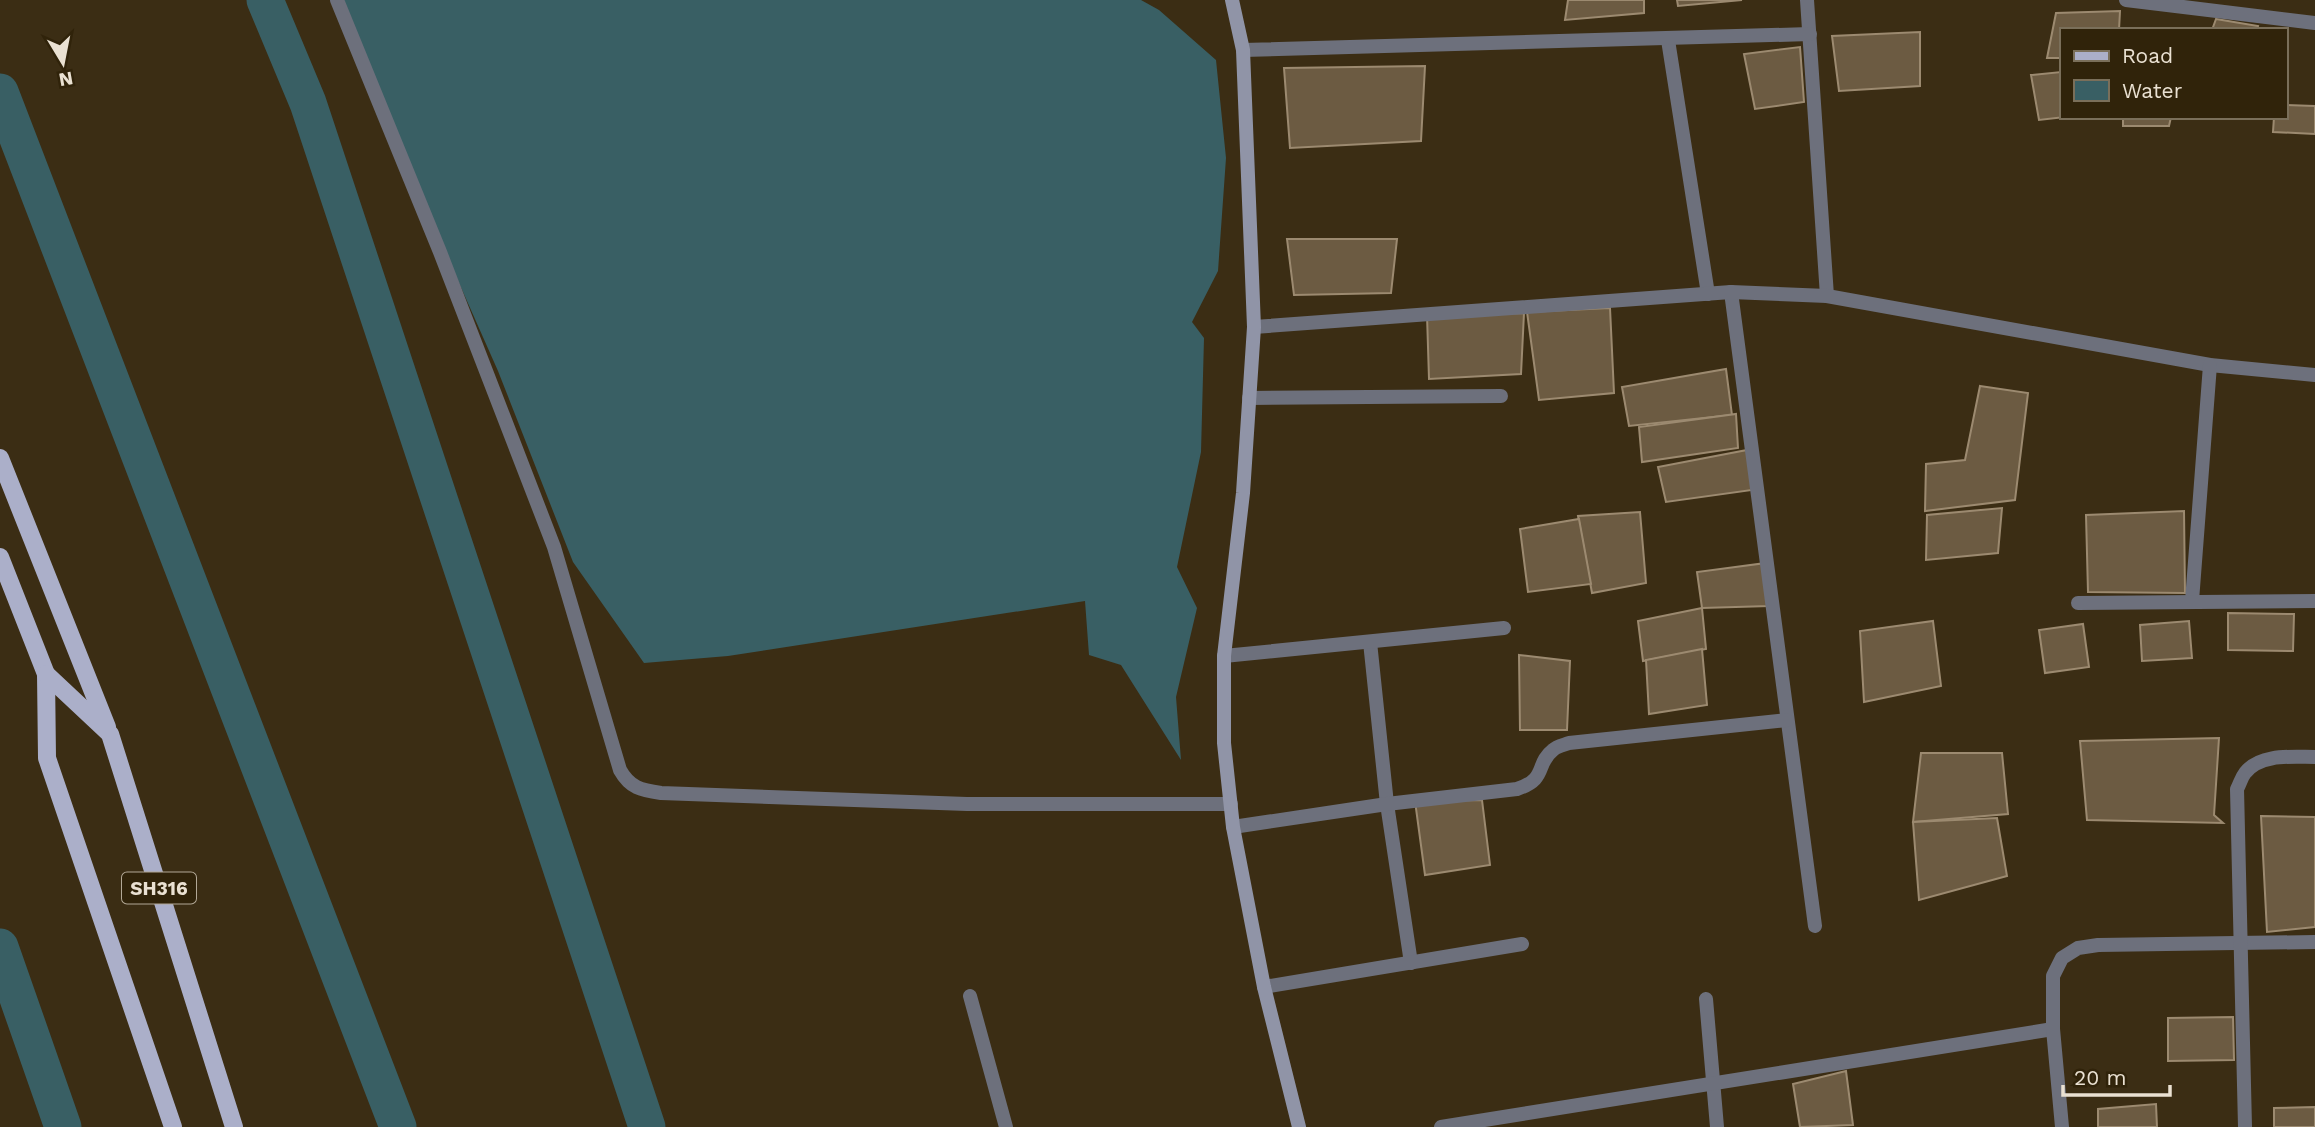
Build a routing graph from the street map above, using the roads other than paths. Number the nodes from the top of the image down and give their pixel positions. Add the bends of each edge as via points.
1 (337, 0) edge
2 (1232, 0) edge
3 (1808, 0) edge
4 (2126, 0) edge
5 (2315, 23) edge
6 (1810, 34) junction
7 (1668, 40) junction
8 (1243, 50) junction
9 (1731, 292) junction
10 (1708, 294) junction
11 (1827, 296) junction
12 (1254, 327) junction
13 (2210, 365) junction
14 (2315, 375) edge
15 (1501, 396) dead end
16 (1249, 398) junction
17 (0, 458) edge
18 (0, 557) edge
19 (2192, 601) junction
20 (2315, 601) edge
21 (2078, 603) dead end
22 (1504, 628) dead end
23 (1370, 642) junction
24 (1224, 656) junction
25 (46, 674) junction
26 (1787, 720) junction
27 (110, 734) junction
28 (2315, 757) edge
29 (1231, 804) junction
30 (1387, 804) junction
31 (1233, 827) junction
32 (1815, 926) dead end
33 (2315, 942) edge
34 (2242, 943) junction
35 (1522, 944) dead end
36 (1411, 962) junction
37 (1264, 987) junction
38 (970, 996) dead end
39 (1706, 999) dead end
40 (2053, 1029) junction
41 (1714, 1083) junction
42 (173, 1127) edge
43 (234, 1127) edge
44 (1006, 1127) edge
45 (1299, 1127) edge
46 (1441, 1127) edge
47 (1717, 1127) edge
48 (2062, 1127) edge
49 (2245, 1127) edge

1 - 29 street via 543,517 627,783 661,793 956,804
2 - 8 main road
3 - 6 street
4 - 5 street
6 - 7 street
6 - 11 street
7 - 8 street
7 - 10 street
8 - 12 main road
9 - 10 street
9 - 11 street
9 - 26 street
10 - 12 street
11 - 13 street
12 - 16 main road
13 - 14 street
13 - 19 street
15 - 16 street
16 - 24 main road
17 - 27 main road, SH316
18 - 25 main road, SH316
19 - 20 street
19 - 21 street
22 - 23 street
23 - 24 street
23 - 30 street
24 - 29 main road via 1224,743
25 - 27 main road, SH316
25 - 42 main road, SH316 via 47,758
26 - 30 street via 1569,743 1554,748 1530,785
26 - 32 street
27 - 43 main road, SH316
28 - 34 street via 2263,761 2245,772 2237,789
29 - 31 main road
30 - 31 street
30 - 36 street
31 - 37 main road
33 - 34 street
34 - 40 street via 2078,948 2062,958 2053,976
34 - 49 street
35 - 36 street
36 - 37 street
37 - 45 main road
38 - 44 street
39 - 41 street
40 - 41 street
40 - 48 street
41 - 46 street
41 - 47 street

